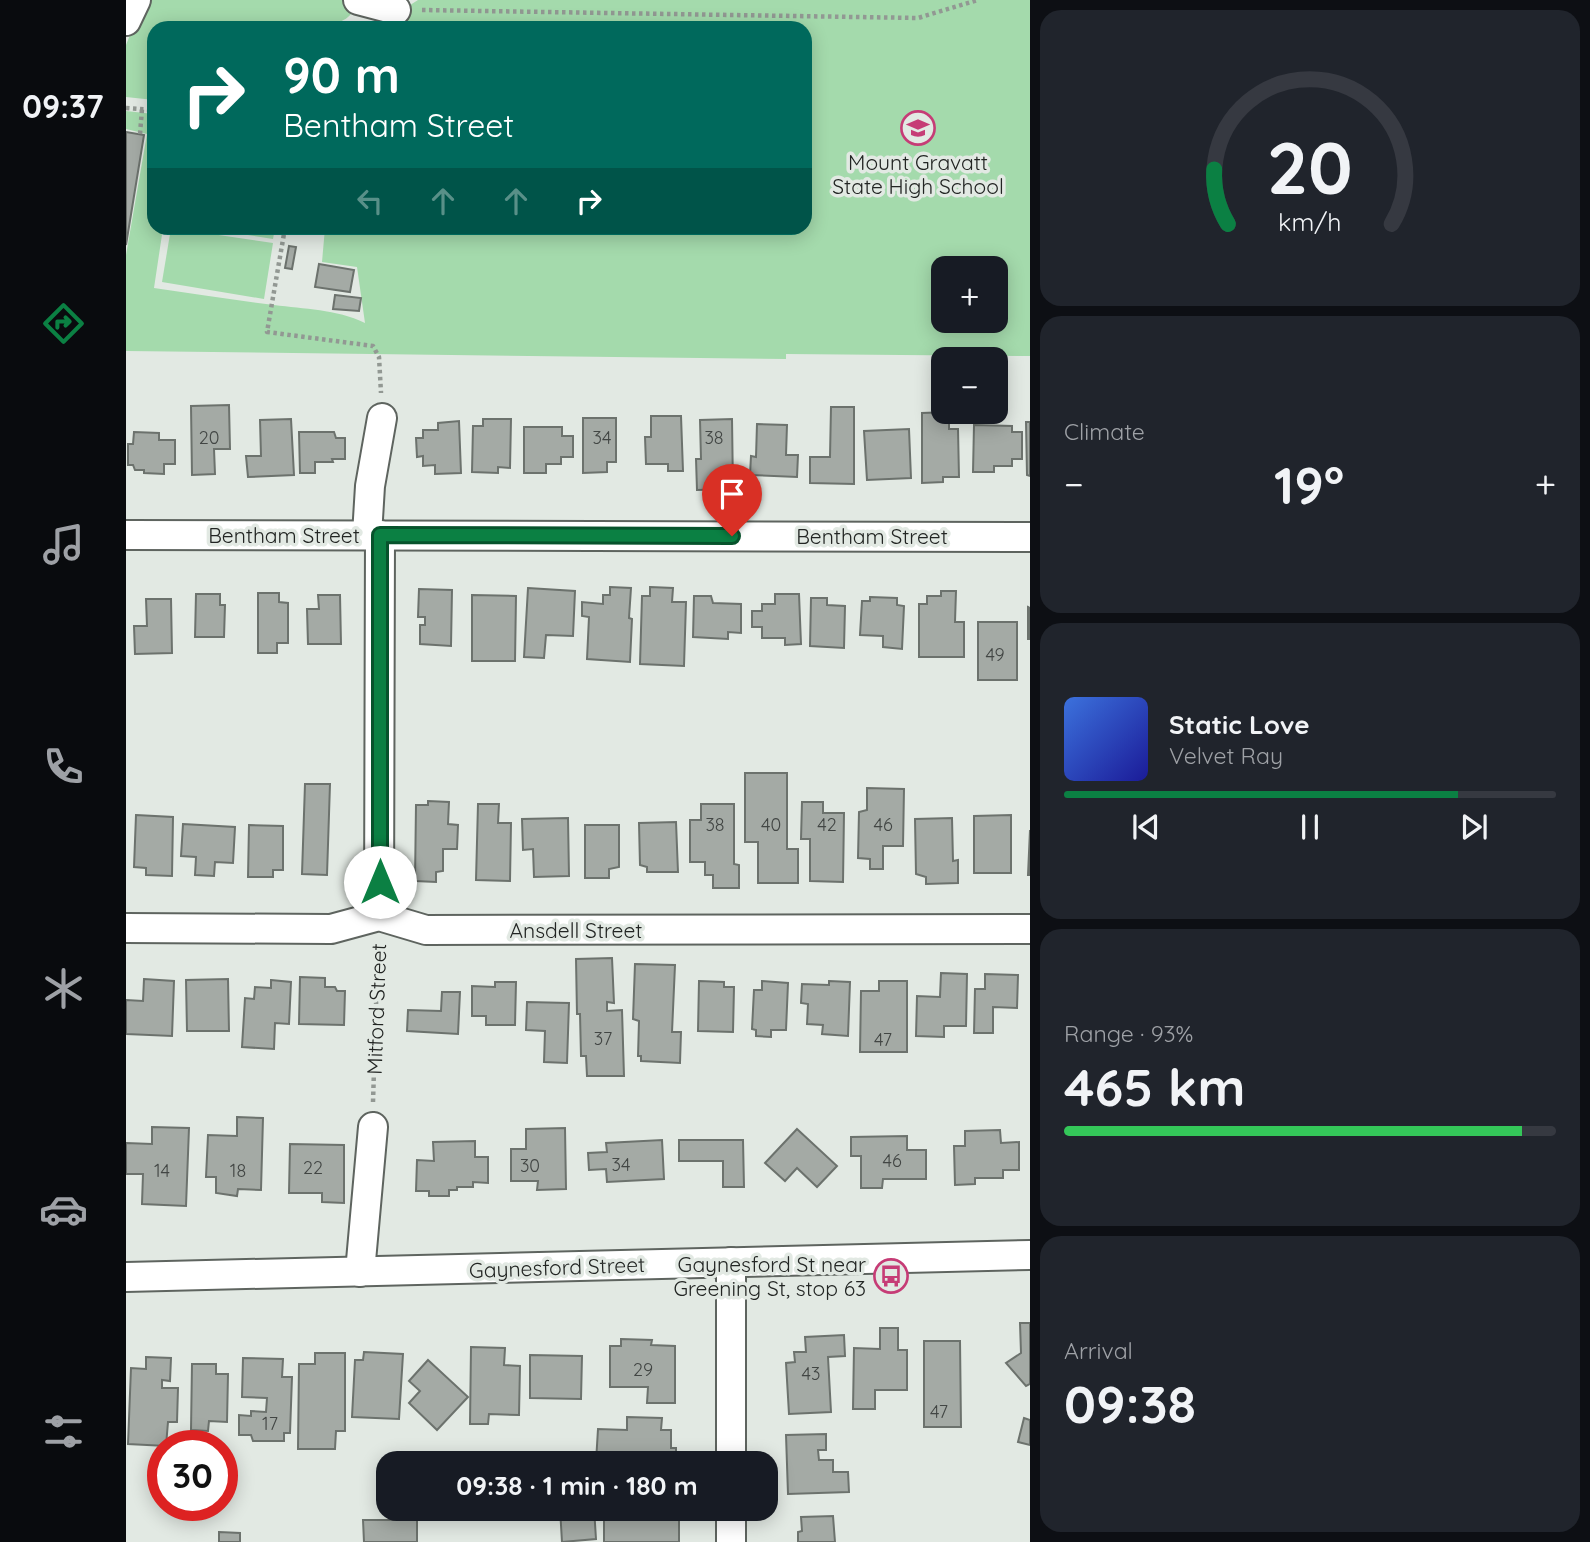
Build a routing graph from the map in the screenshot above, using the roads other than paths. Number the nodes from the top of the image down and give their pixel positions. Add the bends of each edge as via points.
1 (136, 0) edge
2 (358, 0) edge
3 (396, 10) road end
4 (126, 21) edge
5 (382, 418) road end
6 (126, 535) edge
7 (374, 535) junction
8 (1030, 537) edge
9 (379, 916) junction
10 (126, 928) edge
11 (1030, 929) edge
12 (373, 1127) road end
13 (1030, 1255) edge
14 (731, 1262) junction
15 (360, 1272) junction
16 (126, 1277) edge
17 (731, 1451) edge
18 (731, 1521) edge
19 (732, 1542) edge

1 - 4 street
2 - 3 street
5 - 7 street, Mitford Street via 370,486
6 - 7 street, Bentham Street
7 - 8 street, Bentham Street
7 - 9 street, Mitford Street
9 - 10 street via 331,929
9 - 11 street, Ansdell Street via 426,930
12 - 15 street
13 - 14 street, Gaynesford Street
14 - 15 street, Gaynesford Street
14 - 17 street
15 - 16 street, Gaynesford Street
18 - 19 street

